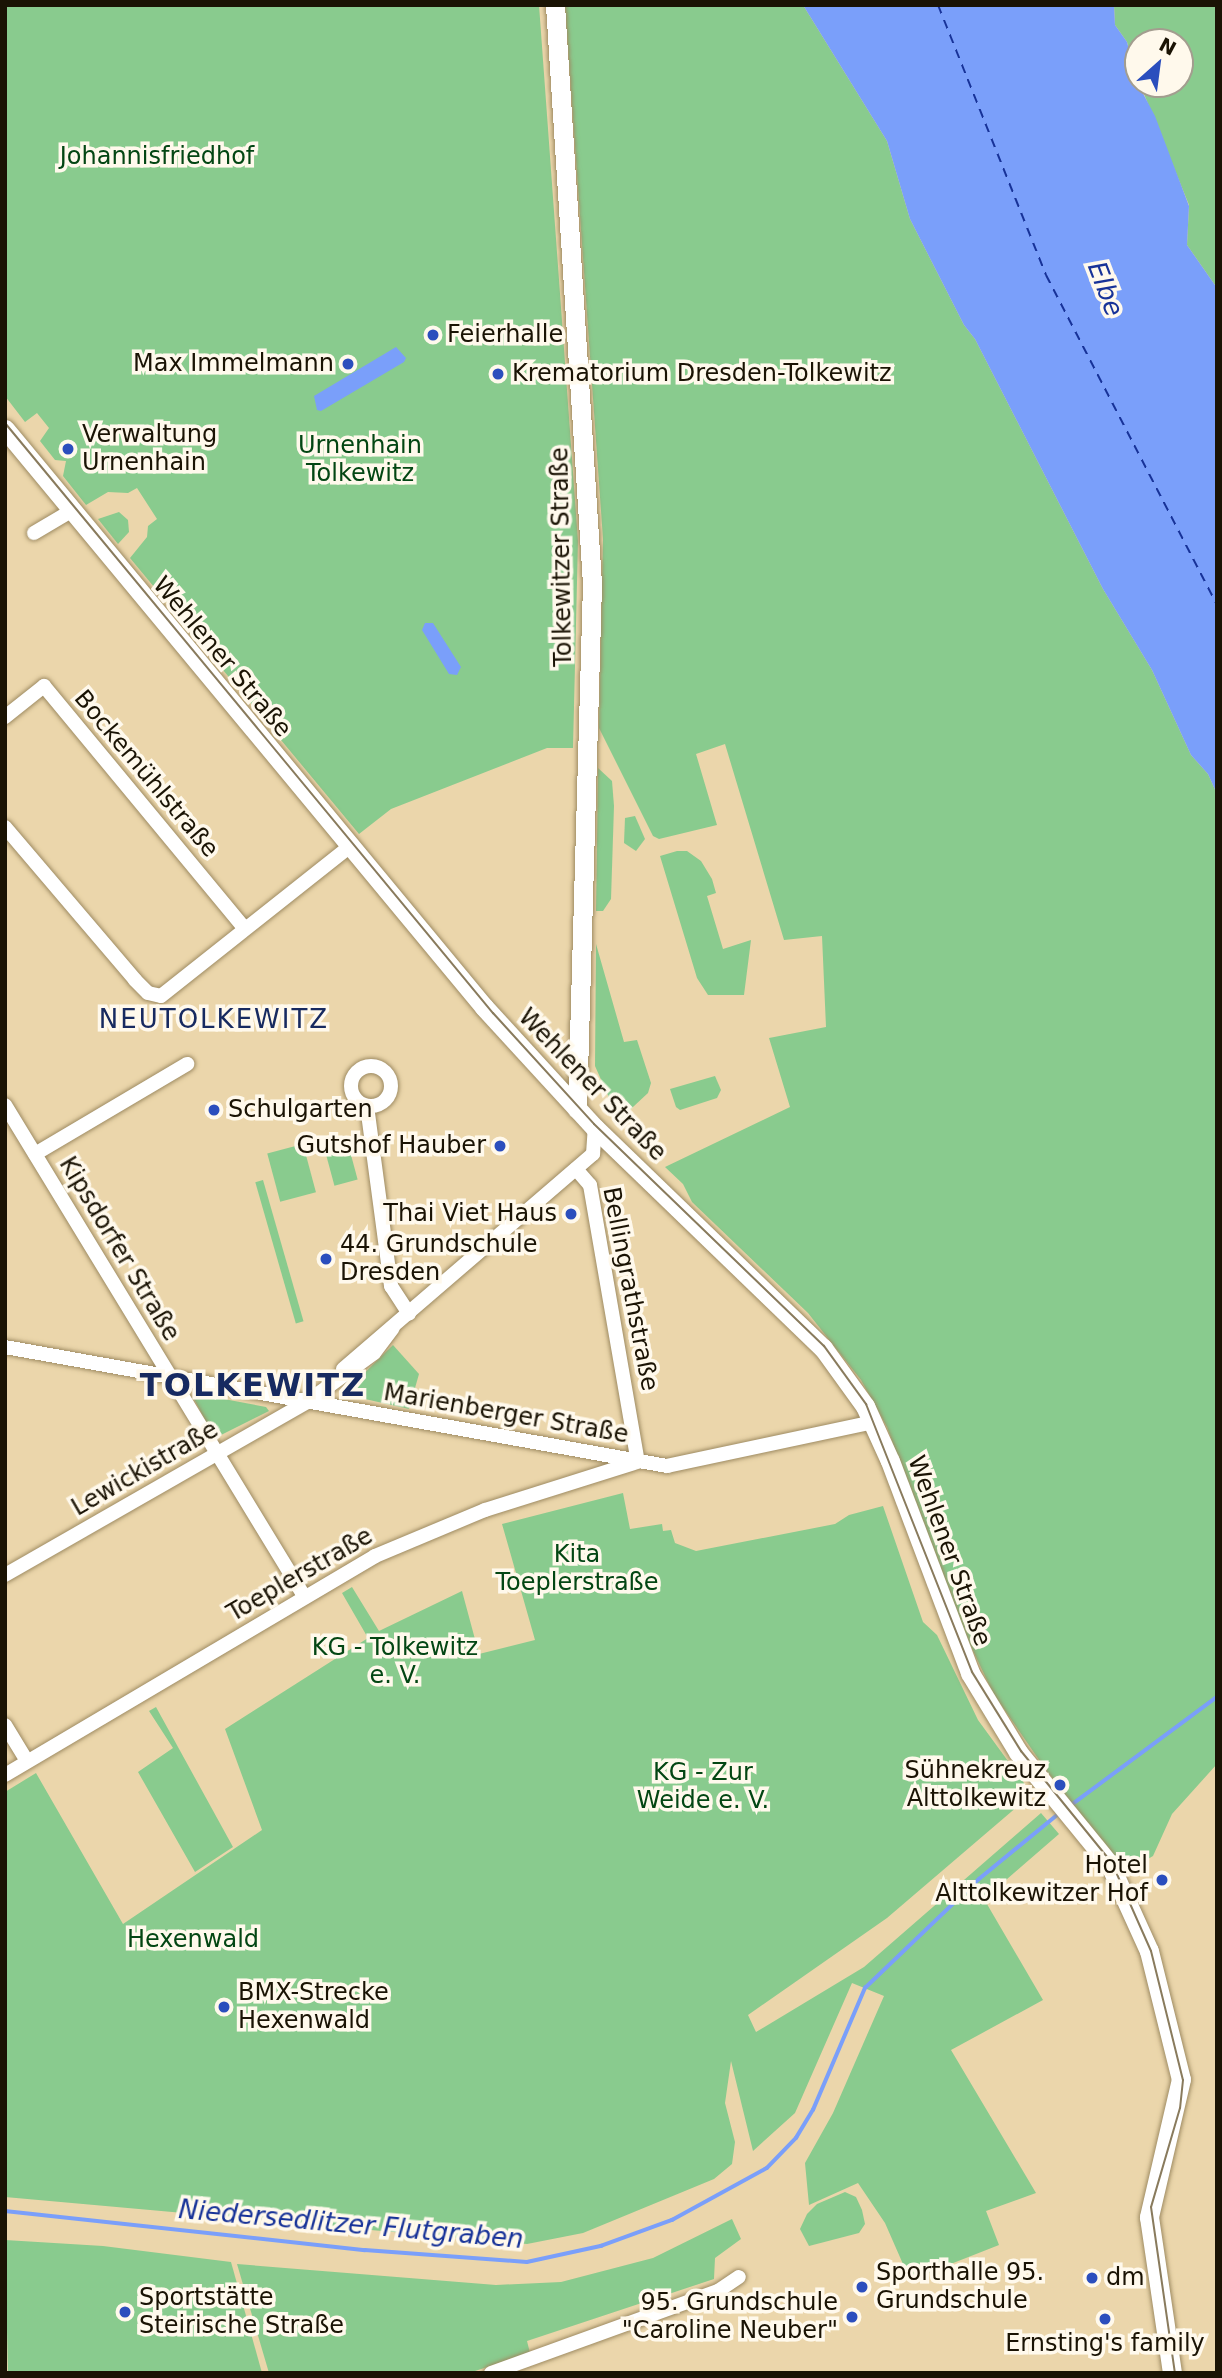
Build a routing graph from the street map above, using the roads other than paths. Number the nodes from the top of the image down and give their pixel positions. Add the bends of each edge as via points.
1 (555, 5) edge
2 (5, 429) edge
3 (71, 511) junction
4 (34, 533) dead end
5 (5, 717) edge
6 (5, 827) edge
7 (349, 847) junction
8 (245, 929) junction
9 (187, 1064) dead end
10 (5, 1105) edge
11 (367, 1106) dead end
12 (577, 1109) junction
13 (595, 1128) junction
14 (35, 1154) junction
15 (576, 1169) junction
16 (409, 1314) junction
17 (5, 1347) edge
18 (170, 1377) junction
19 (307, 1402) junction
20 (874, 1422) junction
21 (216, 1454) junction
22 (638, 1462) junction
23 (5, 1575) edge
24 (304, 1596) junction
25 (5, 1725) edge
26 (27, 1761) junction
27 (5, 1775) edge
28 (739, 2277) dead end
29 (491, 2373) edge
30 (1172, 2373) edge

1 - 12 main road, Tolkewitzer Straße via 592,584
2 - 3 main road, Wehlener Straße
3 - 4 street
3 - 7 main road, Wehlener Straße
5 - 8 street, Bockemühlstraße via 44,686
6 - 8 street via 148,993 168,993
7 - 8 street
7 - 12 main road, Wehlener Straße
9 - 14 street
10 - 14 street, Kipsdorfer Straße
11 - 16 street via 391,1286
12 - 13 main road, Wehlener Straße
13 - 15 street, Lewickistraße via 593,1154
13 - 20 main road, Wehlener Straße via 823,1348
14 - 18 street, Kipsdorfer Straße
15 - 16 street, Lewickistraße
15 - 22 street, Bellingrathstraße via 590,1185
16 - 19 street, Lewickistraße via 374,1353
17 - 18 street, Marienberger Straße
18 - 19 street, Marienberger Straße
18 - 21 street, Kipsdorfer Straße
19 - 21 street, Lewickistraße
19 - 22 street, Marienberger Straße
20 - 22 street, Marienberger Straße via 667,1466
20 - 30 main road, Wehlener Straße via 970,1673 1004,1731 1110,1865 1140,1923 1180,2064 1178,2107 1150,2206
21 - 23 street, Lewickistraße
21 - 24 street, Kipsdorfer Straße
22 - 24 street, Toeplerstraße via 485,1510 385,1551
24 - 26 street, Toeplerstraße
25 - 26 street
26 - 27 street, Toeplerstraße
28 - 29 street via 718,2291

